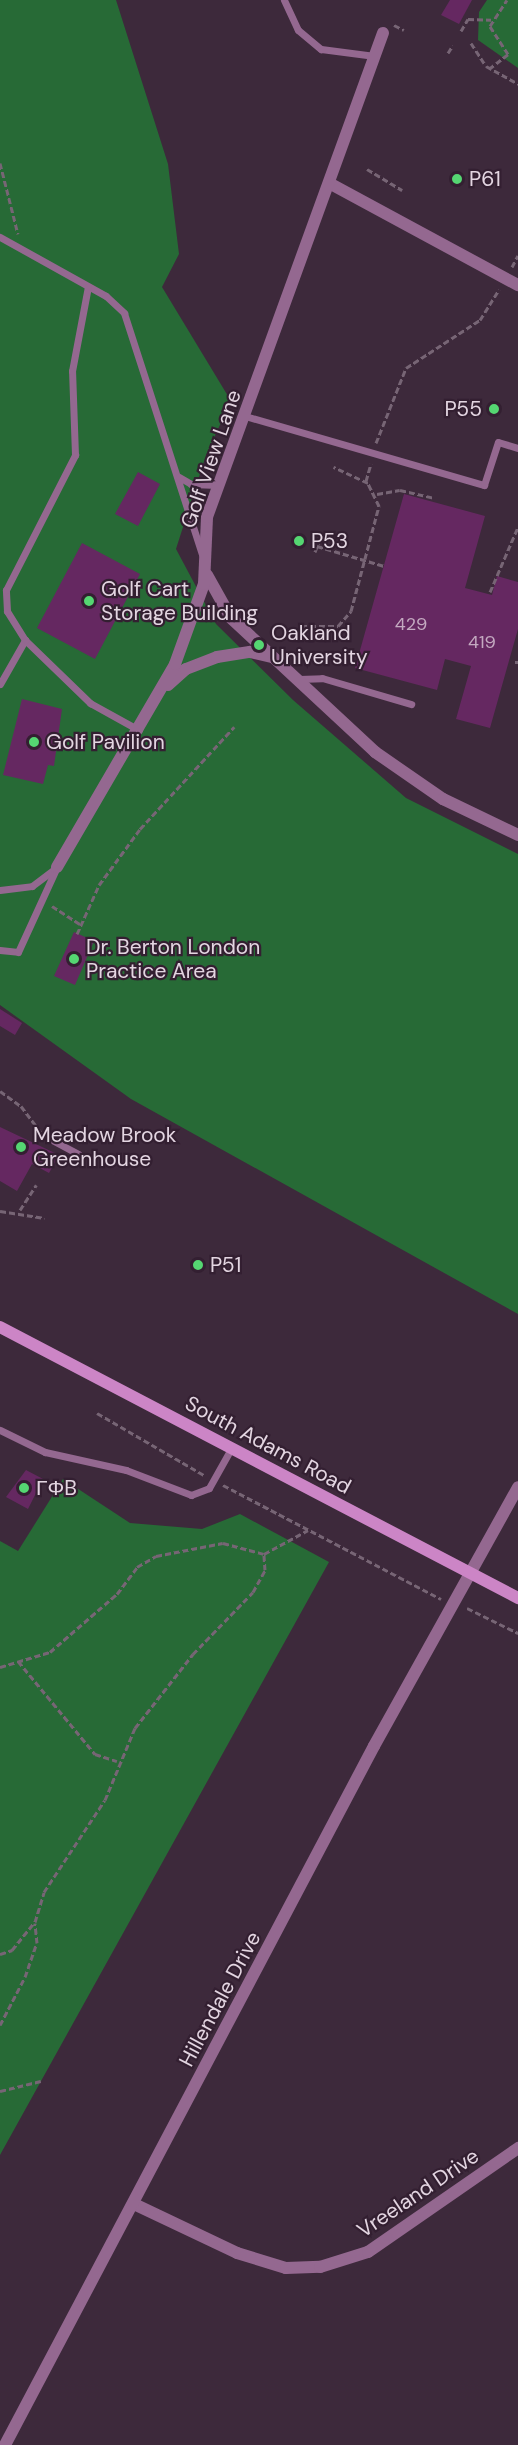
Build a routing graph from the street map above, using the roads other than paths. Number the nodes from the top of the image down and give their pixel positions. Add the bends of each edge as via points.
1 (284, 0) edge
2 (383, 33) dead end
3 (375, 56) junction
4 (329, 183) junction
5 (0, 237) edge
6 (518, 285) edge
7 (88, 286) junction
8 (245, 416) junction
9 (518, 448) edge
10 (179, 477) junction
11 (218, 485) junction
12 (204, 559) junction
13 (206, 574) junction
14 (25, 640) junction
15 (275, 658) junction
16 (299, 679) junction
17 (0, 684) edge
18 (161, 694) junction
19 (411, 704) dead end
20 (139, 730) junction
21 (518, 835) edge
22 (57, 867) junction
23 (0, 890) edge
24 (0, 950) edge
25 (52, 1140) road end
26 (78, 1154) dead end
27 (0, 1327) edge
28 (0, 1430) edge
29 (232, 1447) junction
30 (518, 1487) edge
31 (468, 1571) junction
32 (518, 1598) edge
33 (518, 2148) edge
34 (134, 2204) junction
35 (5, 2445) edge

1 - 3 lane via 298,30 316,45
2 - 3 street, Golf View Lane
3 - 4 street, Golf View Lane
4 - 6 street
4 - 8 street, Golf View Lane
5 - 7 lane
7 - 10 lane via 116,303 131,323
7 - 14 lane via 72,371 75,455 6,590 8,611
8 - 9 lane via 484,485 498,442
8 - 11 street, Golf View Lane
10 - 11 lane via 191,484
10 - 12 lane
11 - 12 street, Golf View Lane via 204,528
12 - 13 street, Golf View Lane
13 - 15 street via 231,618
13 - 18 street, Golf View Lane
14 - 17 lane
14 - 20 lane via 90,702
15 - 16 street
15 - 18 street via 250,652 217,657 186,669
16 - 19 lane via 322,678
16 - 21 street via 401,772
18 - 20 street, Golf View Lane
20 - 22 street, Golf View Lane
22 - 23 lane via 32,886
22 - 24 lane via 18,952
25 - 26 lane
27 - 29 main road, South Adams Road
28 - 29 lane via 45,1452 126,1470 191,1495 209,1488
29 - 31 main road, South Adams Road
30 - 31 street, Hillendale Drive
31 - 32 main road, South Adams Road
31 - 34 street, Hillendale Drive
33 - 34 street, Vreeland Drive via 368,2252 320,2267 286,2268 237,2253
34 - 35 street, Hillendale Drive

